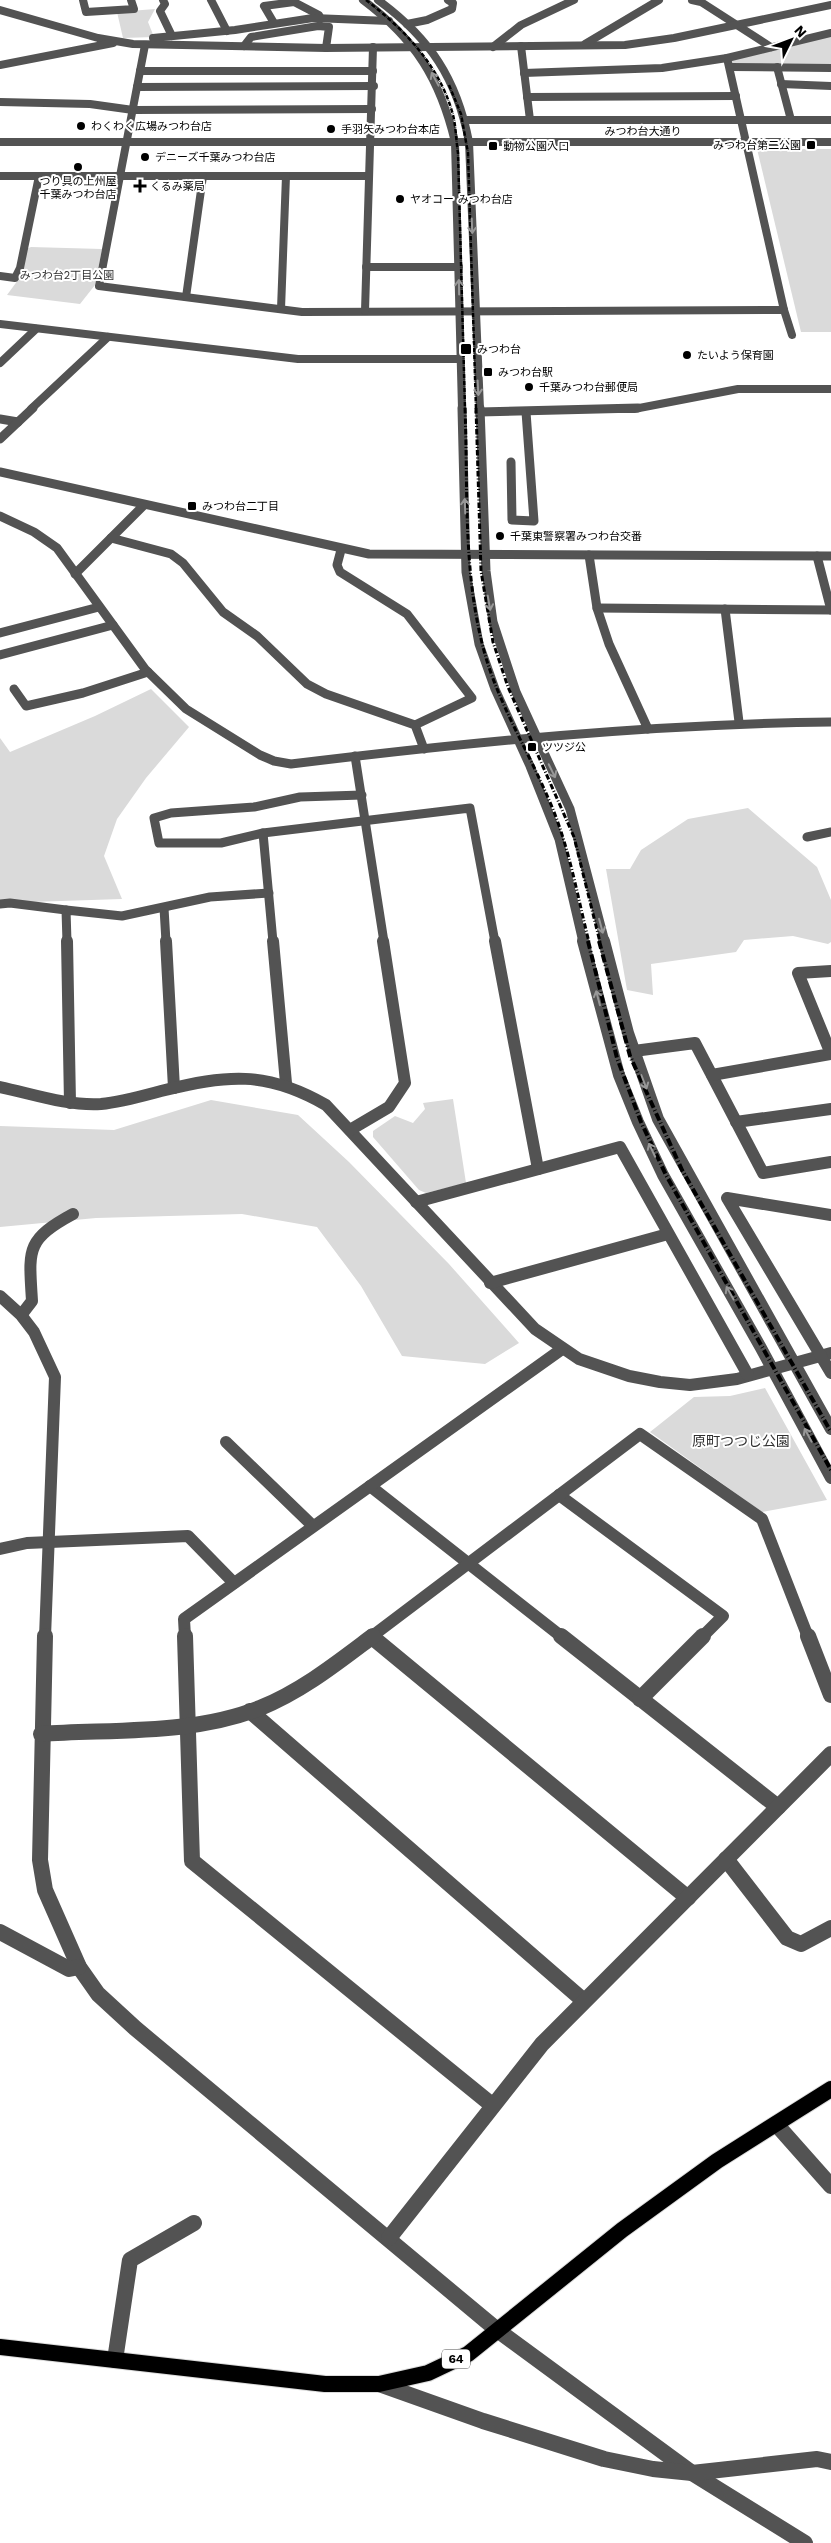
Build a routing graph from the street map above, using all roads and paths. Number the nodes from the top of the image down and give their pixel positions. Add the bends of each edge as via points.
1 (83, 0) edge
2 (132, 0) edge
3 (163, 0) edge
4 (211, 0) edge
5 (363, 0) edge
6 (377, 0) edge
7 (448, 0) edge
8 (574, 0) edge
9 (648, 0) edge
10 (692, 0) edge
11 (713, 0) edge
12 (657, 1) edge
13 (701, 2) junction
14 (263, 3) edge
15 (831, 4) edge
16 (0, 10) edge
17 (321, 18) junction
18 (389, 21) junction
19 (274, 23) junction
20 (407, 24) junction
21 (735, 25) junction
22 (227, 31) junction
23 (831, 33) edge
24 (172, 36) junction
25 (121, 43) junction
26 (145, 45) junction
27 (244, 46) junction
28 (521, 46) junction
29 (583, 46) junction
30 (373, 47) junction
31 (414, 47) junction
32 (429, 47) junction
33 (493, 47) junction
34 (771, 47) junction
35 (326, 48) junction
36 (727, 58) junction
37 (0, 65) edge
38 (730, 67) junction
39 (777, 68) junction
40 (831, 68) edge
41 (140, 71) junction
42 (373, 71) junction
43 (524, 73) junction
44 (781, 84) junction
45 (374, 86) junction
46 (831, 86) edge
47 (137, 87) junction
48 (527, 96) junction
49 (736, 96) junction
50 (0, 102) edge
51 (372, 109) junction
52 (133, 110) junction
53 (464, 120) junction
54 (530, 120) junction
55 (742, 120) junction
56 (791, 120) junction
57 (831, 120) edge
58 (0, 142) edge
59 (127, 142) junction
60 (370, 142) junction
61 (455, 142) junction
62 (469, 142) junction
63 (746, 142) junction
64 (831, 142) edge
65 (0, 176) edge
66 (39, 176) junction
67 (120, 176) junction
68 (203, 176) junction
69 (286, 176) junction
70 (368, 176) junction
71 (459, 267) junction
72 (366, 268) junction
73 (0, 276) edge
74 (186, 297) junction
75 (281, 309) junction
76 (784, 310) junction
77 (365, 311) junction
78 (460, 311) junction
79 (475, 311) junction
80 (0, 324) edge
81 (36, 328) junction
82 (792, 335) dead end
83 (108, 337) junction
84 (459, 360) junction
85 (0, 363) edge
86 (831, 389) edge
87 (479, 412) junction
88 (526, 412) junction
89 (0, 419) edge
90 (18, 422) junction
91 (0, 439) edge
92 (511, 462) dead end
93 (0, 472) edge
94 (144, 505) junction
95 (0, 516) edge
96 (111, 538) junction
97 (341, 550) junction
98 (466, 555) junction
99 (485, 555) junction
100 (589, 555) junction
101 (817, 556) junction
102 (831, 556) edge
103 (75, 574) junction
104 (99, 607) junction
105 (597, 608) junction
106 (725, 609) junction
107 (831, 610) edge
108 (113, 625) junction
109 (0, 633) edge
110 (0, 655) edge
111 (148, 672) junction
112 (14, 689) dead end
113 (739, 722) junction
114 (831, 722) edge
115 (415, 725) junction
116 (648, 729) junction
117 (538, 739) junction
118 (519, 740) junction
119 (424, 750) junction
120 (356, 756) junction
121 (362, 794) junction
122 (366, 820) junction
123 (831, 832) edge
124 (263, 833) junction
125 (807, 837) dead end
126 (269, 892) junction
127 (0, 904) edge
128 (164, 908) junction
129 (66, 910) junction
130 (831, 970) edge
131 (634, 1051) junction
132 (712, 1075) junction
133 (286, 1083) junction
134 (0, 1087) edge
135 (174, 1088) junction
136 (70, 1102) junction
137 (831, 1110) edge
138 (736, 1122) junction
139 (350, 1130) junction
140 (831, 1162) edge
141 (538, 1169) junction
142 (416, 1202) junction
143 (73, 1214) dead end
144 (831, 1215) edge
145 (668, 1234) junction
146 (490, 1283) junction
147 (0, 1296) edge
148 (22, 1314) junction
149 (562, 1349) junction
150 (826, 1355) edge
151 (794, 1363) junction
152 (772, 1369) junction
153 (831, 1373) edge
154 (748, 1375) junction
155 (831, 1429) edge
156 (226, 1442) dead end
157 (831, 1478) edge
158 (370, 1486) junction
159 (559, 1495) junction
160 (314, 1526) junction
161 (48, 1543) junction
162 (0, 1549) edge
163 (468, 1564) junction
164 (234, 1583) junction
165 (372, 1637) junction
166 (827, 1672) edge
167 (831, 1695) edge
168 (640, 1698) junction
169 (250, 1711) junction
170 (186, 1724) junction
171 (41, 1734) junction
172 (831, 1754) edge
173 (778, 1807) junction
174 (726, 1859) junction
175 (688, 1898) junction
176 (831, 1928) edge
177 (0, 1932) edge
178 (79, 1967) junction
179 (584, 2001) junction
180 (831, 2089) edge
181 (492, 2105) junction
182 (776, 2124) junction
183 (831, 2186) edge
184 (194, 2223) dead end
185 (389, 2238) junction
186 (496, 2329) junction
187 (0, 2347) edge
188 (115, 2360) junction
189 (379, 2384) junction
190 (831, 2462) edge
191 (692, 2473) junction
192 (805, 2543) edge

1 - 2 street via 86,12 134,9
3 - 24 street via 165,4 160,10
4 - 22 street
5 - 18 street
6 - 20 street
7 - 20 street via 453,3 452,9 427,20
8 - 33 street via 515,28
9 - 12 street
10 - 13 street
11 - 13 street
12 - 29 street
13 - 21 street
14 - 17 street via 294,2
14 - 19 street
15 - 21 street
16 - 25 street
17 - 18 street
17 - 19 street
18 - 31 street
19 - 22 street
20 - 32 street
21 - 29 street via 654,41
21 - 34 street
22 - 24 street
23 - 34 street
24 - 25 street
25 - 26 street
25 - 37 street
26 - 27 street
26 - 41 street
27 - 35 street
27 - 35 street via 251,37 318,26 329,27
28 - 29 street
28 - 33 street
28 - 43 street
30 - 31 street
30 - 35 street
30 - 42 street
31 - 32 street
61 -> 31 street via 441,90
32 - 33 street
32 - 53 street via 459,98
34 - 36 street
36 - 38 street
36 - 43 street via 662,68
38 - 39 street
38 - 49 street
39 - 40 street
39 - 44 street
41 - 42 street
41 - 47 street
42 - 45 street
43 - 48 street
44 - 46 street
44 - 56 street
45 - 47 street
45 - 51 street
47 - 52 street
48 - 49 street
48 - 54 street
49 - 55 street
50 - 52 street via 90,104
51 - 52 street
51 - 60 street
52 - 59 street
53 - 54 street
53 - 62 street
54 - 55 street
55 - 56 street
55 - 63 street
56 - 57 street
58 - 59 street, みつわ台大通り
59 - 60 street, みつわ台大通り
59 - 67 street
60 - 61 street, みつわ台大通り
60 - 70 street
61 - 62 street, みつわ台大通り
61 - 71 street
62 - 63 street, みつわ台大通り
62 -> 79 street
63 - 64 street, みつわ台大通り
63 - 76 street
65 - 66 street
66 - 67 street
66 - 73 street via 20,268 15,278
67 - 68 street
67 - 74 street via 99,286
68 - 69 street
68 - 74 street
69 - 70 street
69 - 75 street
70 - 72 street
71 - 72 street
78 -> 71 street
72 - 77 street
74 - 75 street
75 - 77 street
76 - 79 street
76 - 82 street
77 - 78 street
78 - 79 street
78 - 84 street
79 -> 87 street
80 - 81 street
81 - 83 street
81 - 85 street
83 - 84 street via 298,359
83 - 90 street
98 -> 84 street
86 - 88 street via 738,389 634,409
87 - 88 street
87 - 99 street
88 - 92 street via 534,521 512,520
89 - 90 street
90 - 91 street
93 - 94 street
94 - 96 street
94 - 97 street
95 - 103 street via 34,532 57,548
96 - 103 street
96 - 115 street via 171,554 223,612 257,636 307,684 326,694
97 - 98 street via 369,554
97 - 115 street via 337,566 340,572 407,614 472,698
98 - 99 street
98 - 118 street via 479,644 495,689
99 - 100 street
99 -> 117 street via 487,599 497,642
100 - 101 street
100 - 105 street
101 - 102 street
101 - 107 street
103 - 104 street
104 - 108 street
104 - 109 street
105 - 106 street
105 - 116 street via 612,651
106 - 107 street
106 - 113 street
108 - 110 street
108 - 111 street
111 - 112 street via 83,693 26,706
111 - 120 street via 186,709 274,762 291,764
113 - 114 street
113 - 116 street
115 - 119 street
116 - 117 street
117 - 118 street
117 -> 131 street via 569,806
118 - 119 street
152 -> 118 street via 663,1175 619,1075 559,840
119 - 120 street
120 - 121 street
121 - 122 street
121 - 124 street via 300,797 254,807 171,813 154,818 159,843 221,843
122 - 124 street
122 - 139 street via 405,1083 387,1111
122 - 141 street via 470,808
123 - 125 street
124 - 126 street
126 - 128 street via 210,897
126 - 133 street
127 - 129 street
128 - 129 street via 122,916
128 - 135 street
129 - 136 street
130 - 132 street via 798,972 831,1054
131 - 132 street via 695,1043
131 -> 151 street via 658,1119
132 - 138 street
133 - 135 street via 247,1077
133 - 139 street via 326,1105
134 - 136 street
135 - 136 street via 117,1102
137 - 138 street
138 - 140 street via 763,1173
139 - 142 street
141 - 142 street
141 - 145 street via 620,1147
142 - 146 street
143 - 148 street via 48,1226 30,1248 32,1301
144 - 150 street via 727,1198
145 - 146 street
145 - 154 street
146 - 149 street via 535,1329
147 - 148 street
148 - 161 street via 38,1336 55,1377
149 - 154 street via 607,1369 673,1383 705,1384
149 - 158 street
150 - 151 street
150 - 153 street
151 - 152 street
151 - 155 street
152 - 154 street
157 -> 152 street
156 - 160 street
158 - 160 street
158 - 163 street
159 - 163 street
159 - 166 street via 640,1434 762,1519
159 - 168 street via 723,1616
160 - 164 street
161 - 162 street
161 - 164 street via 188,1536
161 - 171 street
163 - 165 street
163 - 168 street
164 - 170 street via 184,1619
165 - 169 street via 316,1679 285,1697
165 - 175 street
166 - 167 street
168 - 173 street
169 - 170 street
169 - 179 street
170 - 171 street
170 - 181 street via 192,1861
171 - 178 street via 40,1860 45,1890
172 - 173 street
173 - 174 street
174 - 175 street
174 - 176 street via 787,1938 801,1944
175 - 179 street
177 - 178 street via 69,1970
178 - 185 street via 98,1994 135,2028
179 - 181 street via 542,2044
180 - 182 main road, 64
181 - 185 street
182 - 183 street
182 - 186 main road, 64 via 717,2161 622,2230
184 - 188 street via 130,2260
185 - 186 street
186 - 189 main road, 64 via 468,2354 428,2372
186 - 191 street
187 - 188 main road, 64
188 - 189 main road, 64 via 326,2384
189 - 191 street via 604,2459 654,2470
190 - 191 street via 818,2459
191 - 192 street

